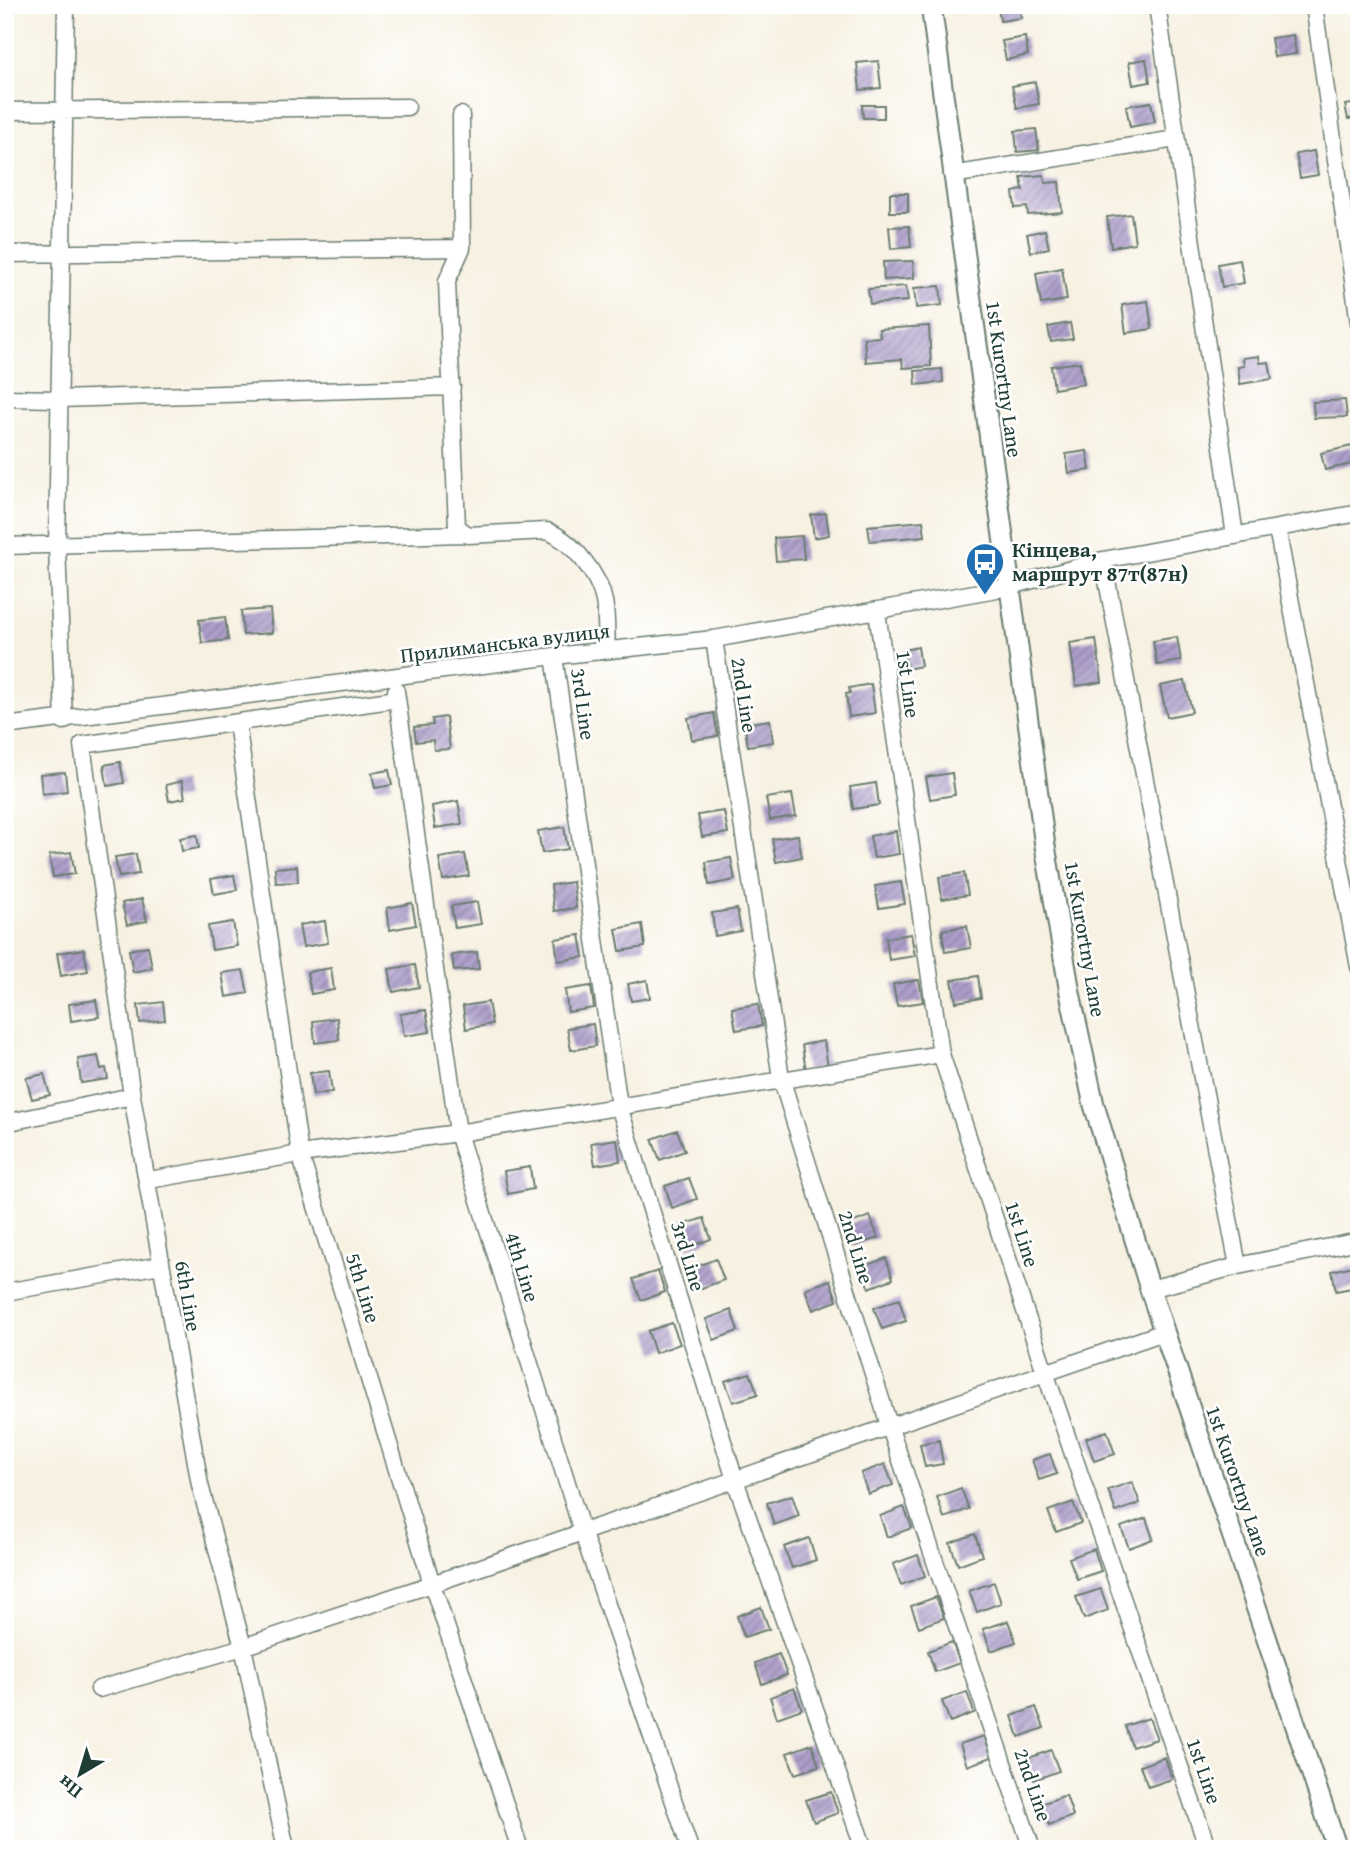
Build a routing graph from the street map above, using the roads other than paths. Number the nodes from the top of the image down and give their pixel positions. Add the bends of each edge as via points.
1 (66, 5) edge
2 (931, 5) edge
3 (1157, 5) edge
4 (1314, 5) edge
5 (407, 107) dead end
6 (5, 111) edge
7 (66, 111) junction
8 (461, 115) dead end
9 (1176, 139) junction
10 (952, 175) junction
11 (462, 248) junction
12 (5, 254) edge
13 (61, 255) junction
14 (1359, 323) edge
15 (452, 387) junction
16 (5, 398) edge
17 (58, 399) junction
18 (1359, 513) edge
19 (1277, 528) junction
20 (464, 534) junction
21 (1235, 536) junction
22 (5, 546) edge
23 (57, 547) junction
24 (1103, 560) junction
25 (1008, 587) junction
26 (877, 612) junction
27 (714, 639) junction
28 (607, 650) junction
29 (555, 656) junction
30 (395, 678) junction
31 (397, 699) junction
32 (64, 721) junction
33 (237, 723) junction
34 (5, 726) edge
35 (1359, 967) edge
36 (941, 1054) junction
37 (781, 1078) junction
38 (132, 1096) junction
39 (619, 1106) junction
40 (5, 1123) edge
41 (458, 1133) junction
42 (300, 1154) junction
43 (149, 1180) junction
44 (1359, 1241) edge
45 (161, 1265) junction
46 (1238, 1266) junction
47 (1150, 1289) junction
48 (5, 1292) edge
49 (1164, 1332) junction
50 (1045, 1372) junction
51 (890, 1426) junction
52 (735, 1480) junction
53 (582, 1531) junction
54 (432, 1584) junction
55 (243, 1647) junction
56 (99, 1689) dead end
57 (286, 1849) edge
58 (520, 1849) edge
59 (690, 1849) edge
60 (864, 1849) edge
61 (1032, 1849) edge
62 (1208, 1849) edge
63 (1337, 1849) edge

1 - 7 street
2 - 10 street, 1st Kurortny Lane
3 - 9 street
4 - 14 street
5 - 7 street
6 - 7 street
7 - 13 street
8 - 11 street
9 - 10 street
9 - 21 street
10 - 25 street, 1st Kurortny Lane
11 - 13 street
11 - 15 street via 447,281
12 - 13 street
13 - 17 street
15 - 17 street
15 - 20 street via 457,527
16 - 17 street
17 - 23 street
18 - 19 street, Прилиманська вулиця
19 - 21 street, Прилиманська вулиця
19 - 35 street
20 - 23 street
20 - 28 street via 547,531 558,535 587,566 604,600
21 - 24 street, Прилиманська вулиця
22 - 23 street
23 - 32 street
24 - 25 street, Прилиманська вулиця
24 - 46 street
25 - 26 street, Прилиманська вулиця
25 - 47 street, 1st Kurortny Lane via 1070,993 1094,1105
26 - 27 street, Прилиманська вулиця
26 - 36 street, 1st Line
27 - 28 street, Прилиманська вулиця
27 - 37 street, 2nd Line
28 - 29 street, Прилиманська вулиця
29 - 30 street, Прилиманська вулиця
29 - 39 street, 3rd Line
30 - 31 street, 4th Line
30 - 32 street, Прилиманська вулиця
31 - 33 street
31 - 41 street, 4th Line
32 - 34 street, Прилиманська вулиця
33 - 38 street, 6th Line via 82,745
33 - 42 street, 5th Line
36 - 37 street
36 - 50 street, 1st Line
37 - 39 street
37 - 51 street, 2nd Line
38 - 40 street
38 - 43 street, 6th Line
39 - 41 street
39 - 52 street, 3rd Line
41 - 42 street
41 - 53 street, 4th Line
42 - 43 street
42 - 54 street, 5th Line
43 - 45 street, 6th Line
44 - 46 street
45 - 48 street
45 - 55 street, 6th Line via 200,1485
46 - 47 street
47 - 49 street, 1st Kurortny Lane
49 - 50 street
49 - 63 street, 1st Kurortny Lane
50 - 51 street
50 - 62 street, 1st Line
51 - 52 street
51 - 61 street, 2nd Line
52 - 53 street
52 - 60 street, 3rd Line
53 - 54 street
53 - 59 street, 4th Line
54 - 55 street
54 - 58 street, 5th Line
55 - 56 street
55 - 57 street, 6th Line

